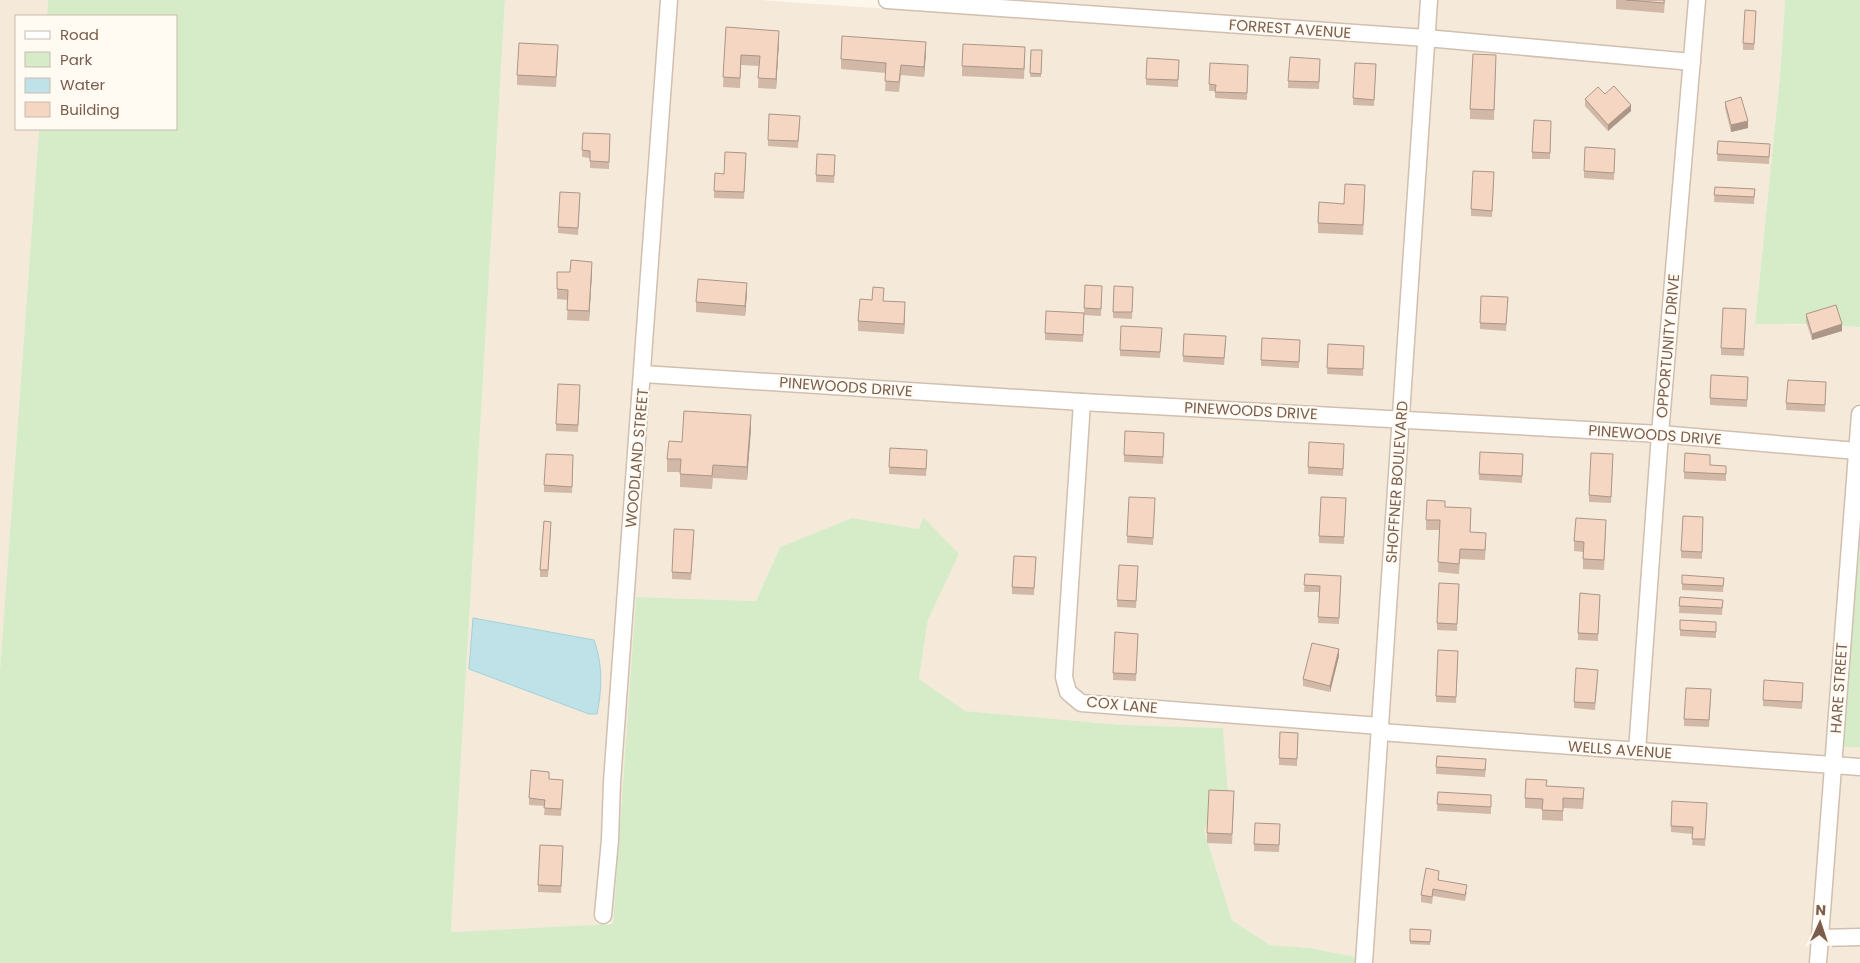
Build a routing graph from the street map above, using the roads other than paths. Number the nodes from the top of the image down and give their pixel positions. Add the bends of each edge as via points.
1 (670, 0) edge
2 (887, 0) edge
3 (1429, 0) edge
4 (1697, 0) edge
5 (1426, 38) junction
6 (1692, 62) junction
7 (643, 374) junction
8 (1082, 402) junction
9 (1860, 414) edge
10 (1401, 420) junction
11 (1660, 434) junction
12 (1858, 451) junction
13 (1380, 729) junction
14 (1637, 751) junction
15 (1834, 765) junction
16 (1860, 767) edge
17 (603, 915) dead end
18 (1860, 937) edge
19 (1820, 938) junction
20 (1364, 963) edge
21 (1818, 963) edge

1 - 7 street, WOODLAND STREET
2 - 5 street, FORREST AVENUE
3 - 5 street, SHOFFNER BOULEVARD
4 - 6 street, OPPORTUNITY DRIVE
5 - 6 street, FORREST AVENUE
5 - 10 street, SHOFFNER BOULEVARD
6 - 11 street, OPPORTUNITY DRIVE
7 - 8 street, PINEWOODS DRIVE
7 - 17 street, WOODLAND STREET
8 - 10 street, PINEWOODS DRIVE
8 - 13 street, COX LANE via 1064,678 1068,692 1081,703
9 - 12 street, HARE STREET
10 - 11 street, PINEWOODS DRIVE
10 - 13 street, SHOFFNER BOULEVARD
11 - 12 street, PINEWOODS DRIVE
11 - 14 street, OPPORTUNITY DRIVE
12 - 15 street, HARE STREET
13 - 14 street, WELLS AVENUE
13 - 20 street, SHOFFNER BOULEVARD
14 - 15 street, WELLS AVENUE
15 - 16 street, WELLS AVENUE
15 - 19 street, HARE STREET
18 - 19 street
19 - 21 street, HARE STREET

